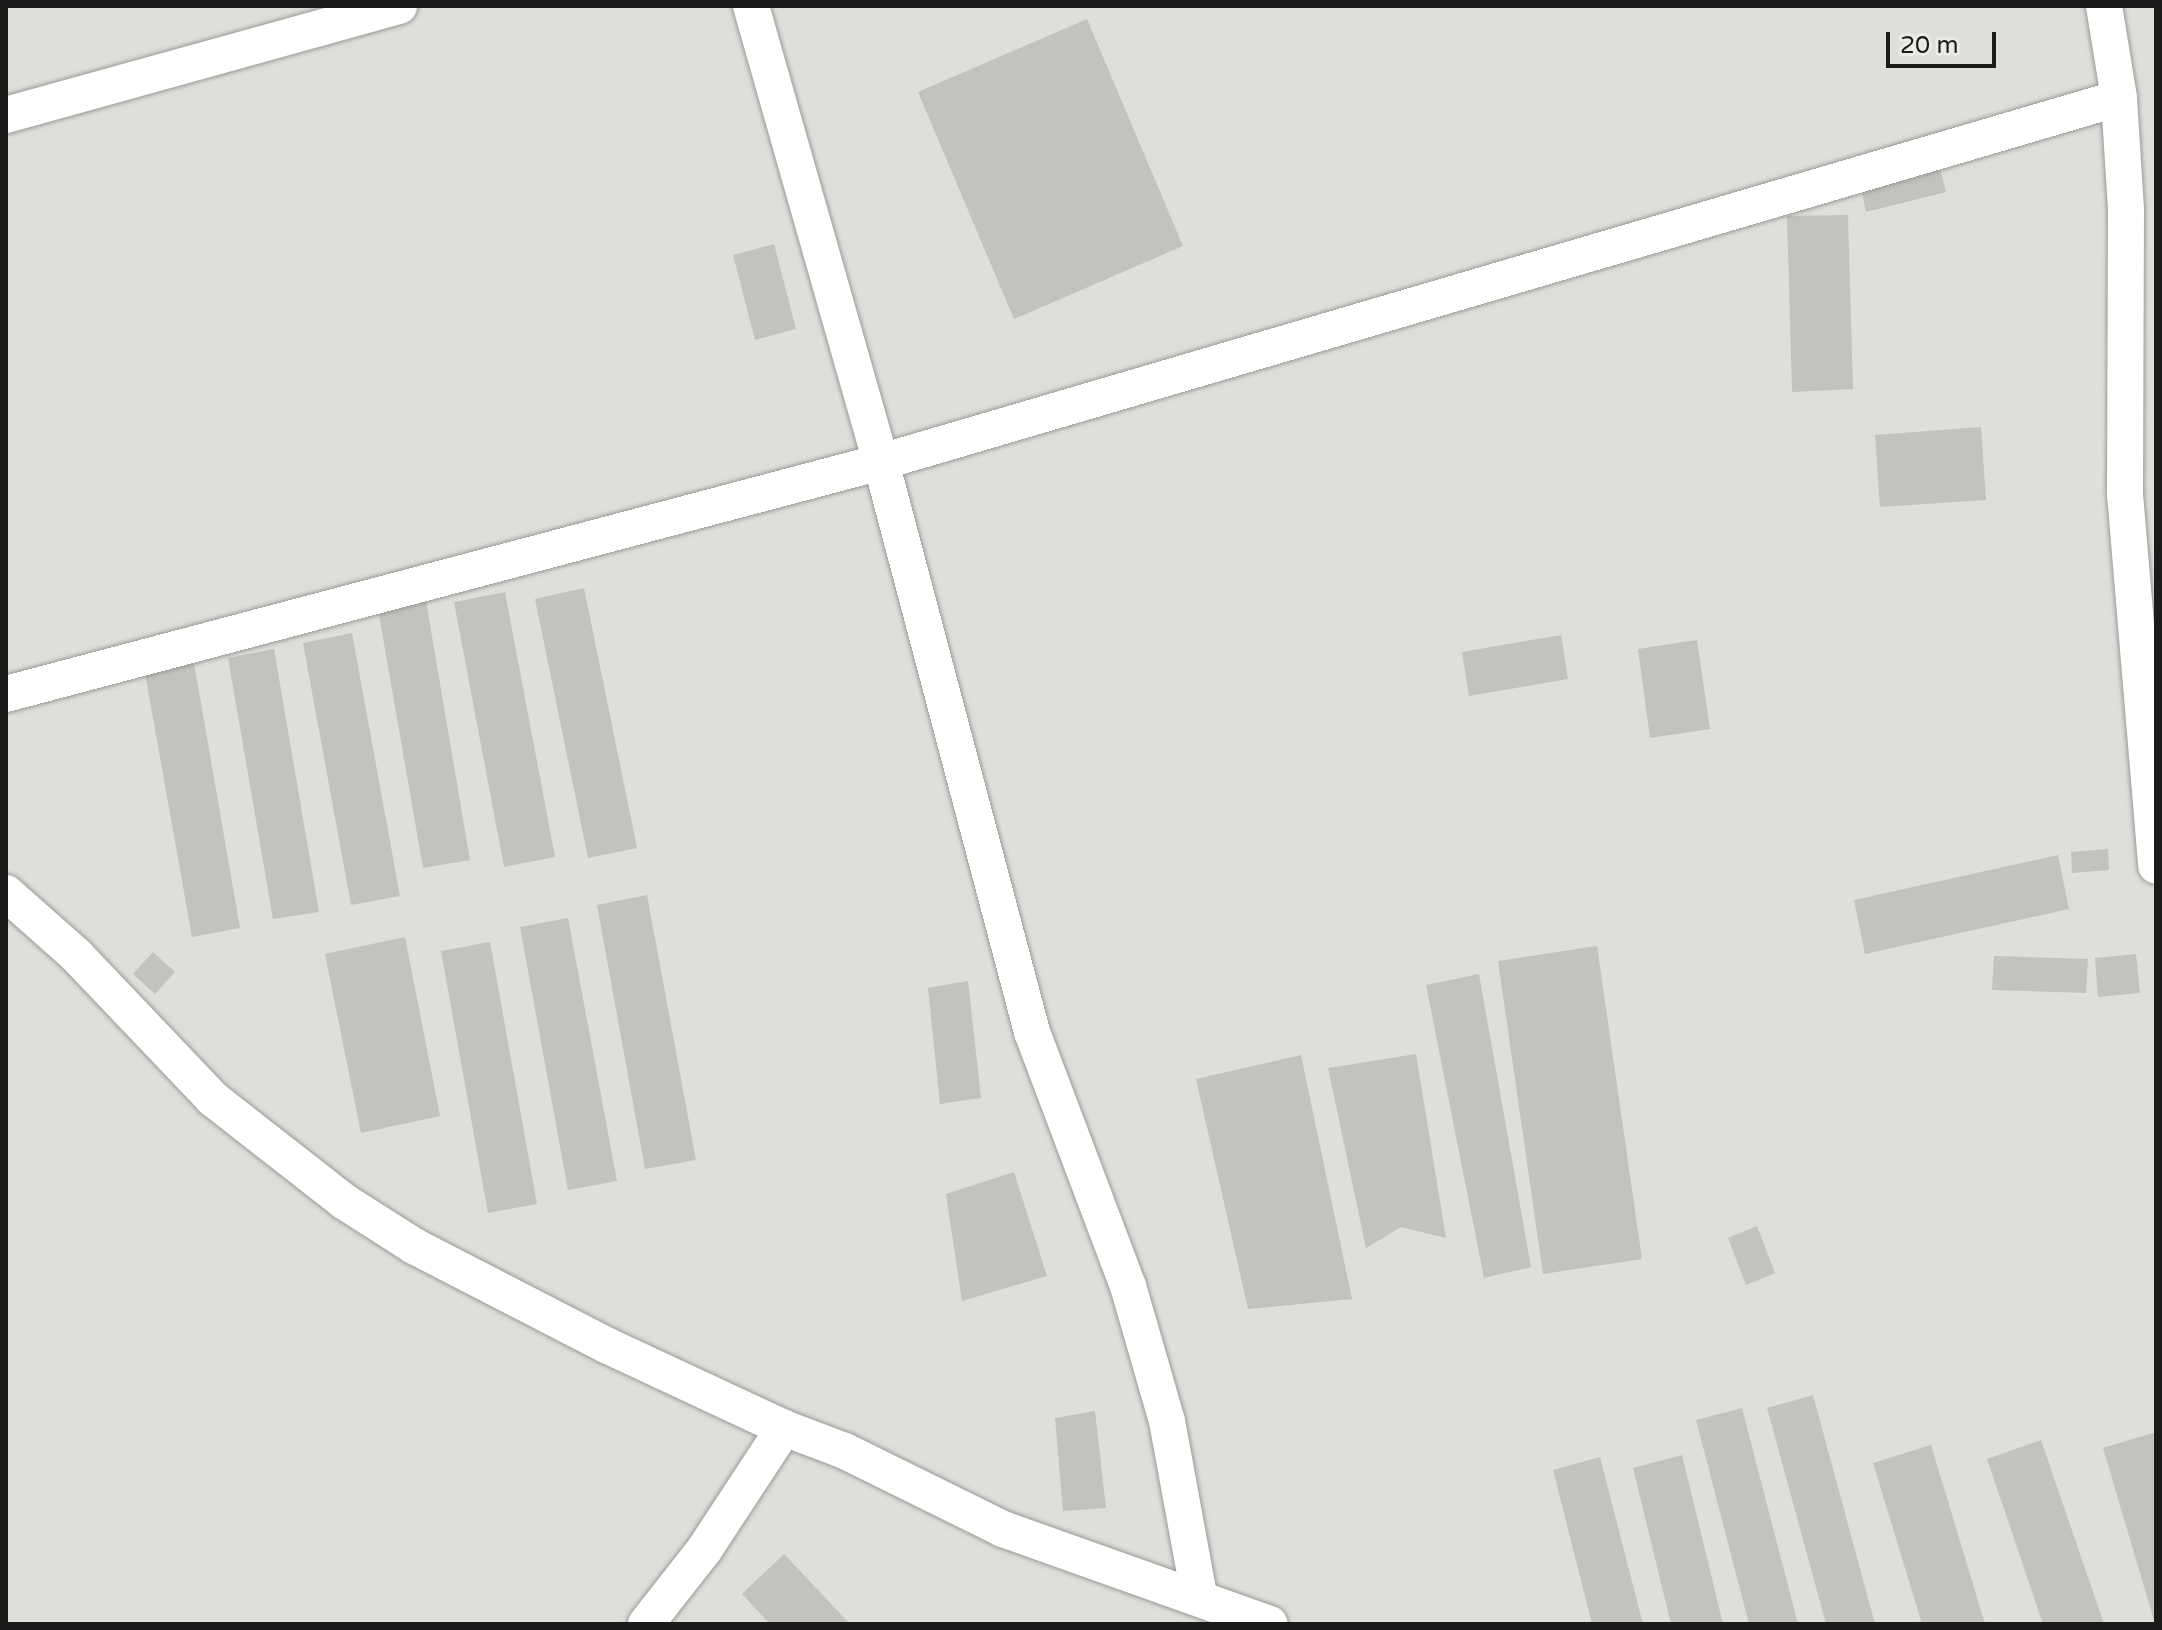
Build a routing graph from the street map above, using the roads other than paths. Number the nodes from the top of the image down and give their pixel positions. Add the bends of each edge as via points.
1 (399, 6) edge
2 (751, 6) edge
3 (2104, 6) edge
4 (2119, 98) junction
5 (6, 115) edge
6 (881, 462) junction
7 (6, 694) edge
8 (2156, 866) edge
9 (6, 893) edge
10 (784, 1428) junction
11 (1199, 1595) junction
12 (646, 1624) edge
13 (1270, 1624) edge

1 - 5 street
2 - 6 street
3 - 4 street
4 - 6 street
4 - 8 street via 2126,210 2125,494
6 - 7 street
6 - 11 street via 1032,1032 1128,1286 1167,1421
9 - 10 street via 76,955 213,1099 345,1202 515,1301
10 - 11 street via 845,1451 1003,1529
10 - 12 street via 704,1550
11 - 13 street

